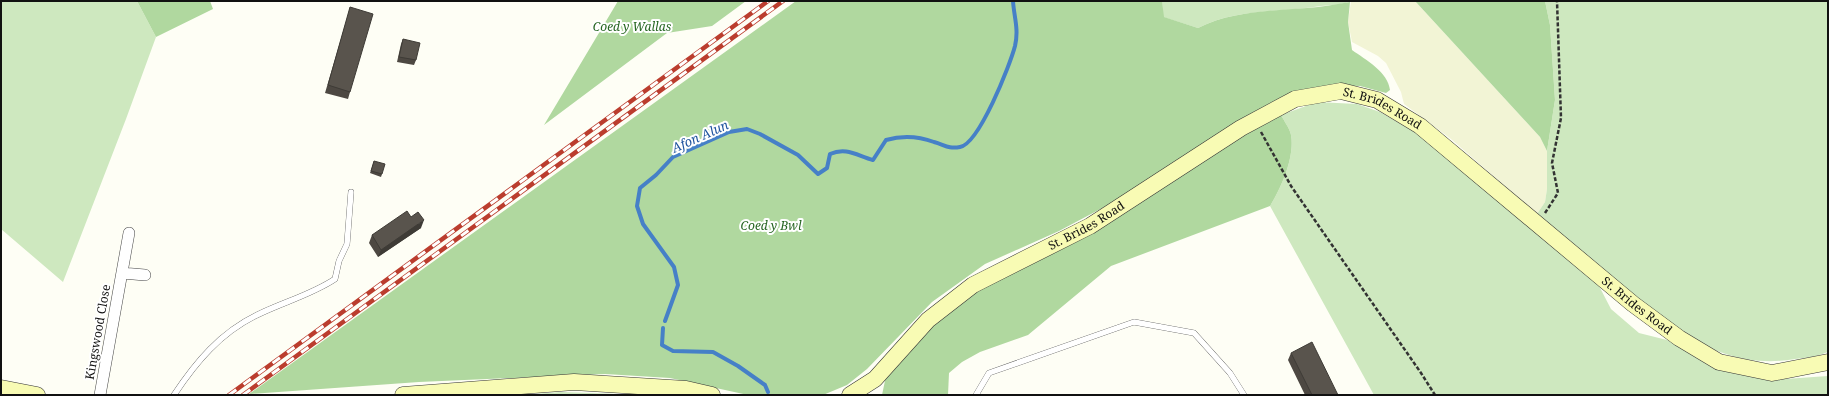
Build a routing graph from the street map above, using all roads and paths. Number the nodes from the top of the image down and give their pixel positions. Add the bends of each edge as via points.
1 (1557, 1) edge
2 (1255, 120) junction
3 (351, 192) dead end
4 (1535, 222) junction
5 (129, 233) dead end
6 (122, 273) junction
7 (145, 275) dead end
8 (1828, 362) edge
9 (1, 388) edge
10 (36, 395) edge
11 (100, 395) edge
12 (174, 395) edge
13 (403, 395) edge
14 (712, 395) edge
15 (850, 395) edge
16 (976, 395) edge
17 (1244, 395) edge
18 (1434, 395) edge

1 - 4 path via 1560,118 1552,164 1558,193 1548,211
2 - 4 main road, St. Brides Road via 1295,99 1341,91 1377,100 1420,126
2 - 15 main road, St. Brides Road via 1090,226 973,285 928,320 875,380
2 - 18 path via 1291,186 1421,372
3 - 12 lane via 346,244 335,279 318,290 256,315 228,332 216,341
4 - 8 main road, St. Brides Road via 1639,308 1679,338 1719,362 1772,373
5 - 6 street, Kingswood Close
6 - 7 street, Kingswood Close
6 - 11 street, Kingswood Close
9 - 10 main road
13 - 14 main road via 574,382 686,389
16 - 17 lane via 989,373 1134,322 1194,333 1230,373

